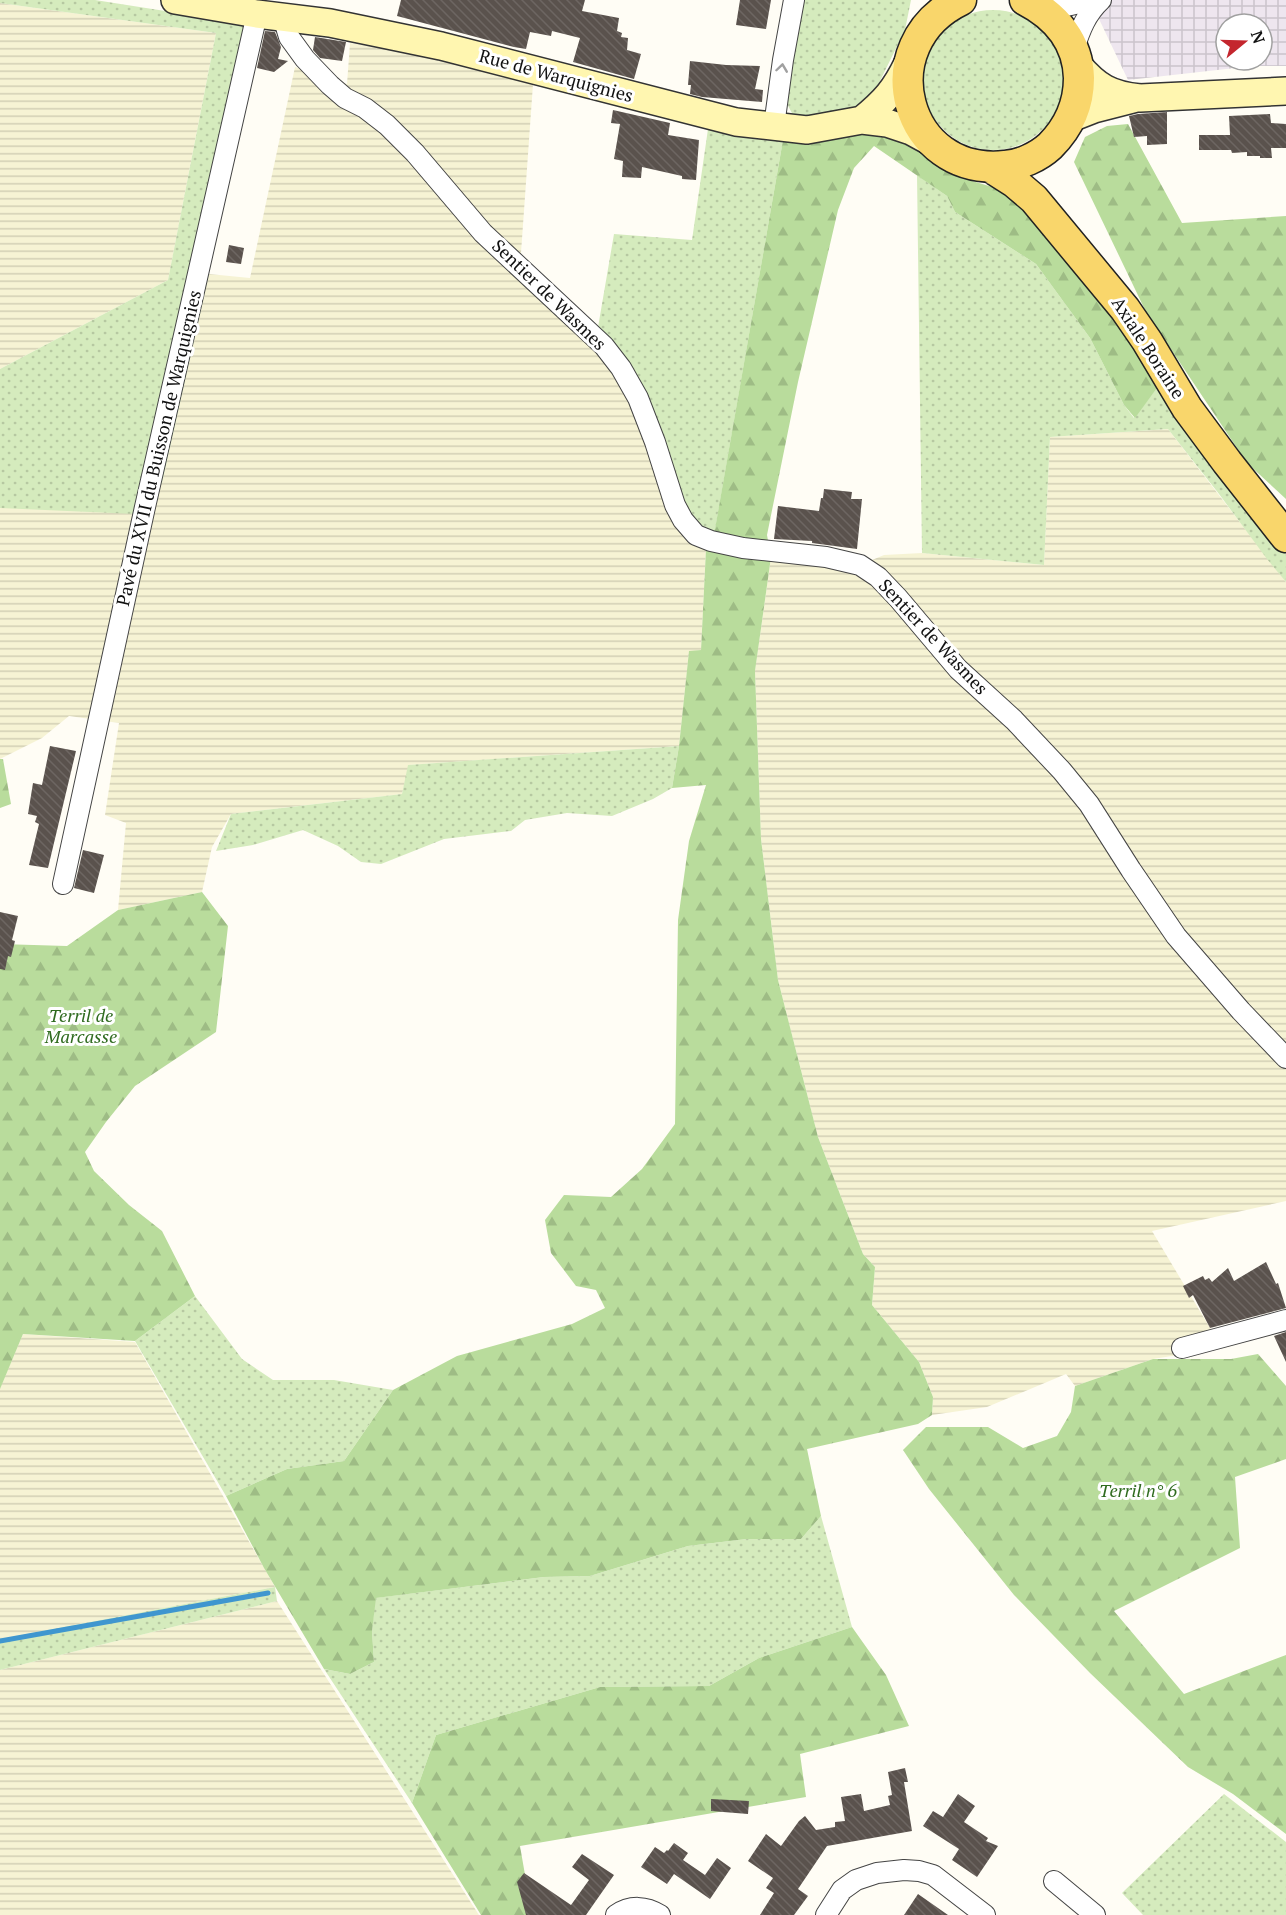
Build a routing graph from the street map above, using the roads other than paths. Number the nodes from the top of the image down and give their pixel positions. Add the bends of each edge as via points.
1 (175, 0) edge
2 (794, 0) edge
3 (961, 0) edge
4 (1092, 0) edge
5 (1101, 0) edge
6 (1033, 4) edge
7 (245, 8) edge
8 (925, 13) edge
9 (283, 17) junction
10 (1076, 57) junction
11 (908, 63) junction
12 (1286, 91) edge
13 (1140, 98) junction
14 (1071, 118) junction
15 (862, 120) junction
16 (774, 126) junction
17 (933, 143) junction
18 (1046, 150) junction
19 (992, 168) junction
20 (1050, 219) junction
21 (1286, 537) edge
22 (63, 884) dead end
23 (1286, 1058) edge
24 (1286, 1320) edge
25 (1182, 1348) dead end
26 (1054, 1881) dead end
27 (616, 1915) edge
28 (660, 1915) edge
29 (826, 1915) edge
30 (985, 1915) edge
31 (1095, 1915) edge

1 - 7 street, Rue de Warquignies
16 -> 2 street
3 - 8 main road via 935,16
4 - 6 street via 1058,8
5 - 10 street via 1081,27
6 - 10 main road via 1060,26
7 - 9 street, Rue de Warquignies
7 - 22 street, Pavé du XVII du Buisson de Warquignies via 145,507
8 - 11 main road
9 - 16 street, Rue de Warquignies via 441,46 736,122
9 - 23 street, Sentier de Wasmes via 289,37 330,85 387,125 483,233 604,346 638,398 675,505 696,535 743,548 826,557 860,565 878,577 958,669 1062,771 1089,804 1176,936
10 - 13 street via 1090,79 1105,90
10 - 14 main road via 1079,92
11 - 15 street via 882,104
11 - 17 main road via 907,92 916,120
12 - 13 street
13 - 14 street
14 - 18 main road
15 - 16 street, Rue de Warquignies via 807,130
15 - 17 street, Rue de Warquignies via 887,123
17 - 19 main road via 950,156
18 - 19 main road via 1030,160
18 - 20 main road, Axiale Boraine via 1042,173
19 - 20 main road via 1034,199
20 - 21 main road, Axiale Boraine via 1125,309 1187,408
24 - 25 street
26 - 31 street
27 - 28 street via 636,1906
29 - 30 street via 842,1890 856,1880 904,1870 933,1875

